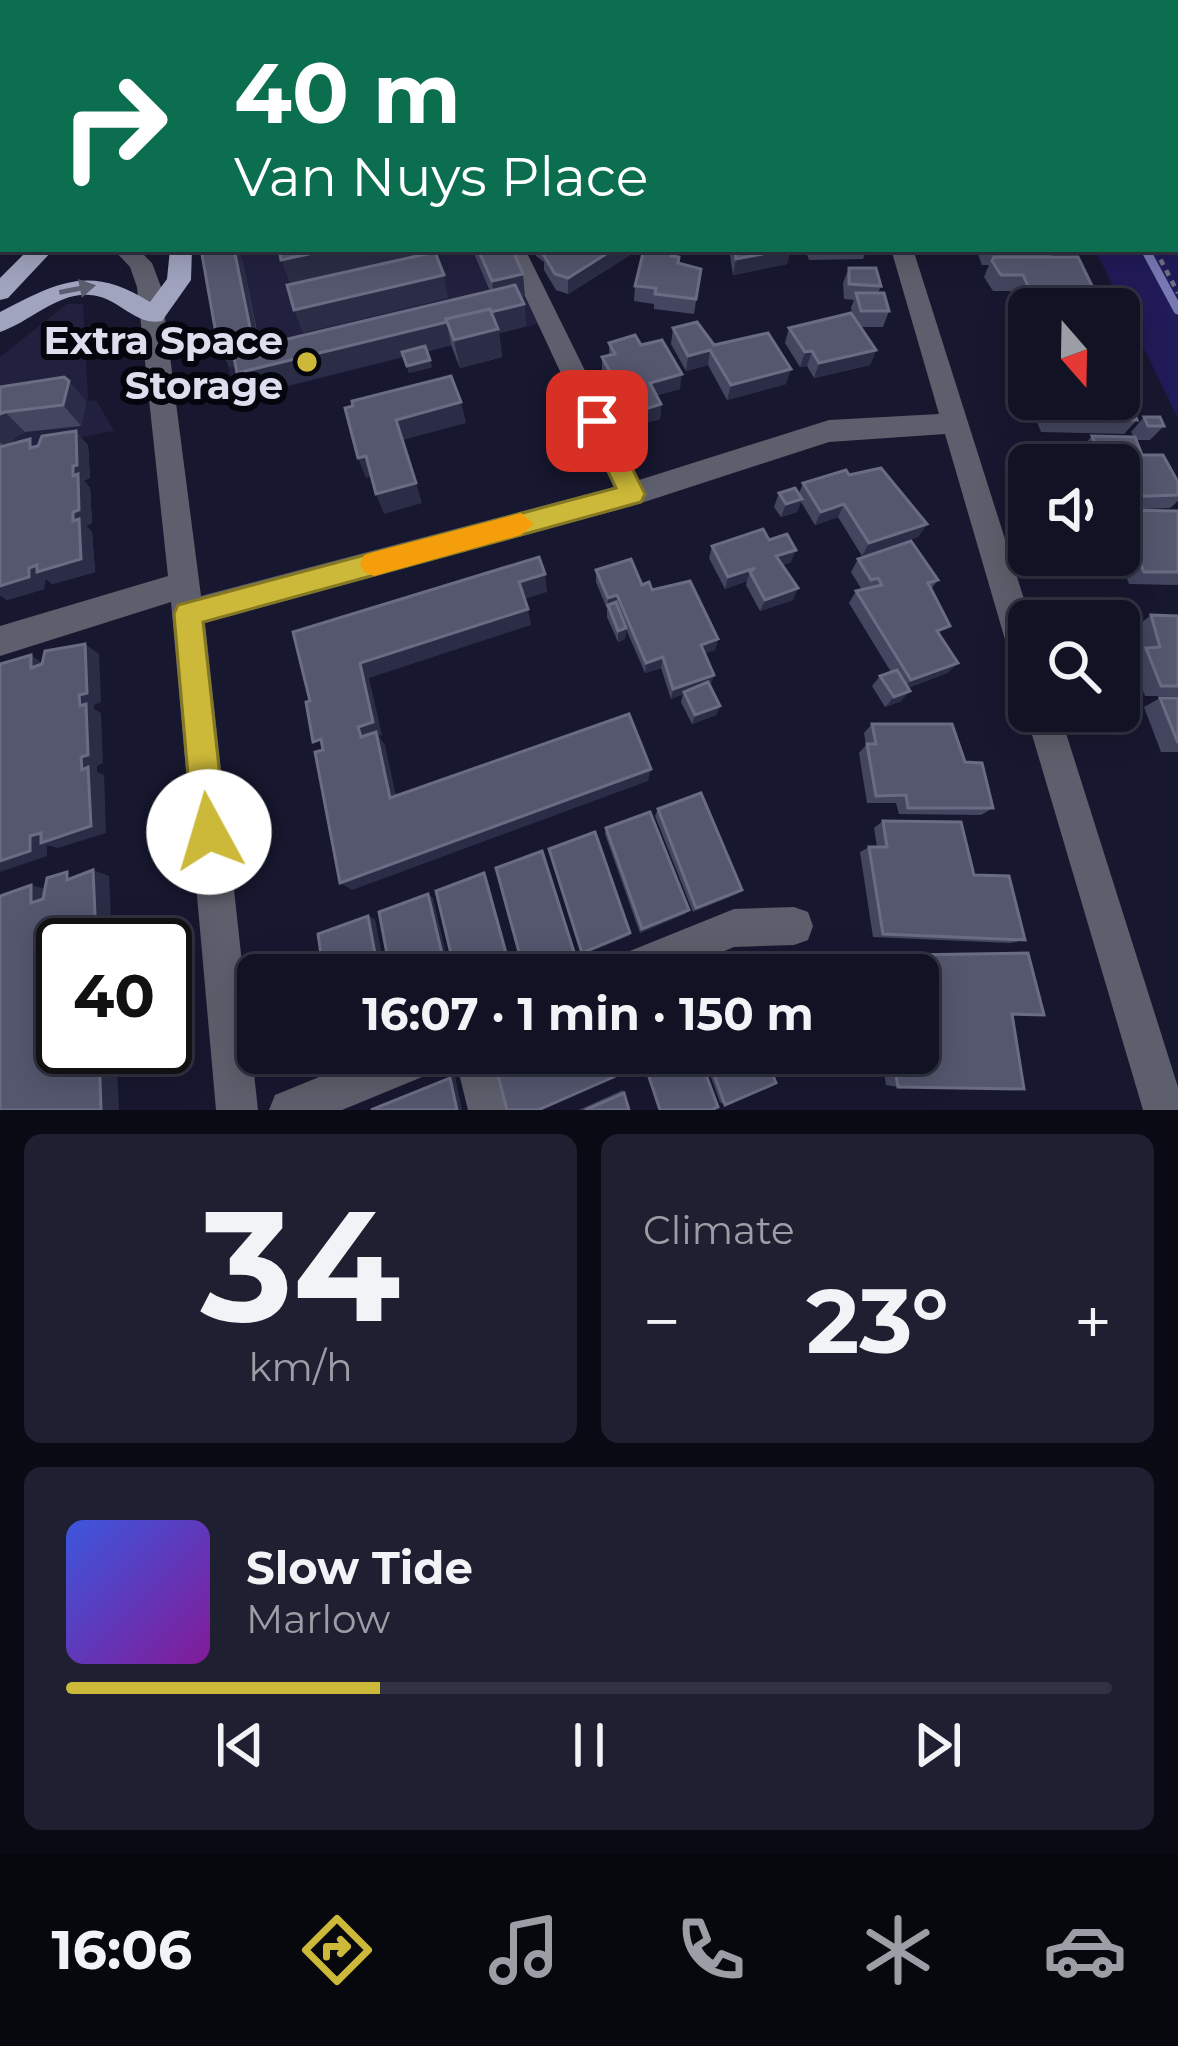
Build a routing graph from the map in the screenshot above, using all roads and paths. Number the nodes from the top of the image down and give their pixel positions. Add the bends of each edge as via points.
1 (40, 252) edge
2 (127, 252) edge
3 (181, 252) edge
4 (515, 252) edge
5 (903, 252) edge
6 (1157, 252) edge
7 (0, 292) edge
8 (1178, 293) edge
9 (152, 315) junction
10 (0, 323) edge
11 (952, 423) junction
12 (632, 494) junction
13 (186, 600) junction
14 (1008, 600) edge
15 (0, 641) edge
16 (1048, 732) edge
17 (794, 926) dead end
18 (670, 954) edge
19 (378, 1074) edge
20 (481, 1074) edge
21 (237, 1110) edge
22 (290, 1110) edge
23 (489, 1110) edge
24 (1164, 1110) edge

1 - 7 main road
2 - 9 street via 146,275
3 - 9 main road via 179,280
4 - 12 street
5 - 11 street
6 - 8 path
10 -> 9 main road via 87,285 119,291
9 - 13 street
11 - 12 street via 829,431
11 - 14 street
12 - 13 street
13 - 15 street
13 - 21 street
16 - 24 street
17 - 18 street via 734,928
19 - 22 street
20 - 23 street

